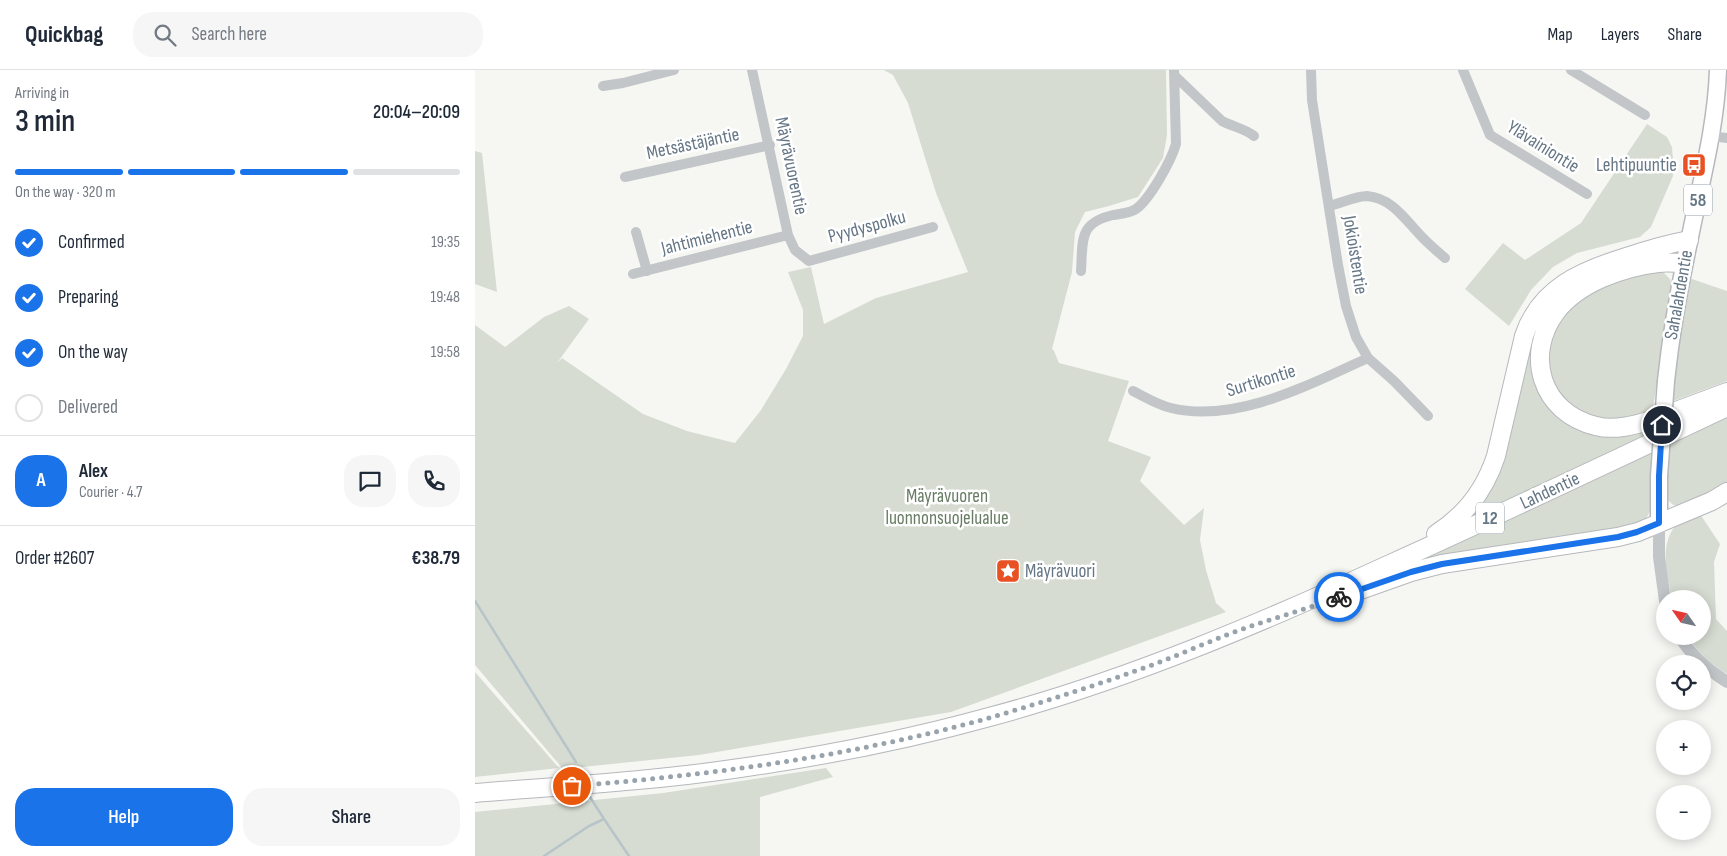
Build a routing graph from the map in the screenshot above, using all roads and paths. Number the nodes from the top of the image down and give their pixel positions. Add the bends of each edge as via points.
1 (675, 70) edge
2 (752, 70) edge
3 (1311, 70) edge
4 (1463, 70) edge
5 (1571, 70) edge
6 (1718, 70) edge
7 (1174, 72) edge
8 (603, 86) dead end
9 (1645, 115) dead end
10 (1254, 136) dead end
11 (1719, 137) edge
12 (769, 145) junction
13 (625, 177) dead end
14 (1587, 194) dead end
15 (1329, 206) junction
16 (933, 227) dead end
17 (636, 232) dead end
18 (789, 235) junction
19 (1689, 240) junction
20 (1445, 258) dead end
21 (809, 261) joint
22 (1684, 263) junction
23 (647, 271) junction
24 (1081, 271) dead end
25 (633, 274) dead end
26 (1368, 358) junction
27 (1133, 391) dead end
28 (1727, 392) edge
29 (1727, 407) edge
30 (1428, 416) dead end
31 (1727, 492) edge
32 (1659, 523) junction
33 (1663, 590) edge
34 (1311, 600) junction
35 (1247, 628) junction
36 (1686, 645) edge
37 (1727, 682) edge
38 (475, 793) edge

1 - 8 street
2 - 12 street, Mäyrävuorentie
3 - 15 street, Jokioistentie via 1312,100
4 - 14 street, Ylävainiontie via 1490,135
5 - 9 street
6 - 11 main road, Sahalahdentie / 58
7 - 10 street via 1222,121
7 - 24 street via 1176,144 1173,154 1146,200 1134,211 1099,218 1089,226 1083,238
11 - 19 main road, Sahalahdentie / 58
12 - 13 street, Metsästäjäntie
12 - 18 street, Mäyrävuorentie
15 - 20 street via 1367,196 1382,201 1407,219
15 - 26 street, Jokioistentie via 1346,306 1356,337
16 - 21 street, Pyydyspolku
17 - 23 street
18 - 21 street, Mäyrävuorentie via 795,250
18 - 23 street, Jahtimiehentie
19 - 22 main road, Sahalahdentie / 58
19 - 34 highway via 1603,264 1575,276 1552,292 1527,327 1496,456 1485,484 1472,504 1433,536
22 - 28 highway via 1658,263 1623,271 1595,282 1571,297 1557,311 1544,333 1539,356 1542,377 1549,394 1567,412 1579,420 1606,428 1639,424
22 - 32 main road, Sahalahdentie / 58, bridge via 1666,380
23 - 25 street, Jahtimiehentie
26 - 27 street, Surtikontie via 1295,390 1235,409 1211,412 1171,408
26 - 30 street, Jokioistentie
29 - 34 highway, Lahdentie / 12
31 - 32 highway
32 - 33 street via 1659,567
32 - 35 highway via 1603,540 1442,564
34 - 35 highway, Lahdentie / 12
35 - 38 highway, Lahdentie / 12 via 1106,681 929,733 737,769
36 - 37 street

